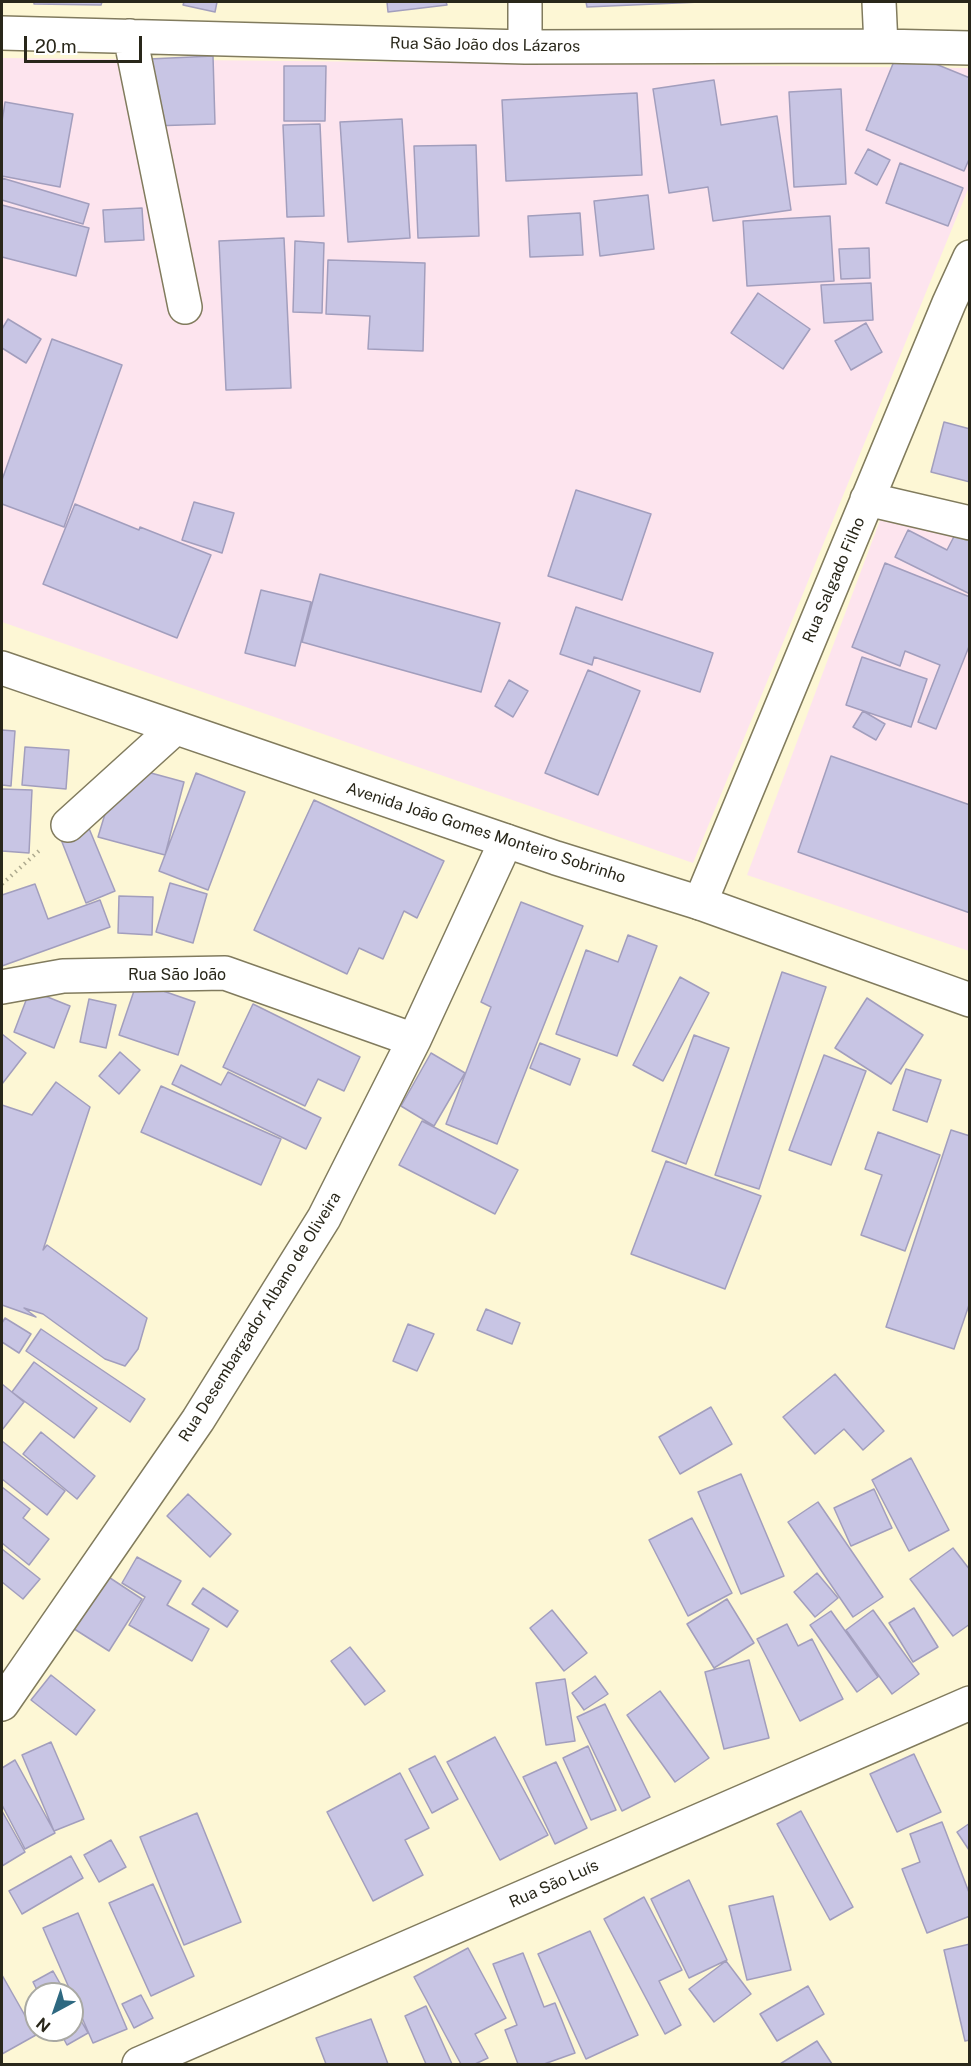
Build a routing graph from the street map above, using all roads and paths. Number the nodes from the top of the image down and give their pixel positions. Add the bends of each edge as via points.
1 (525, 2) edge
2 (879, 2) edge
3 (2, 33) edge
4 (130, 36) junction
5 (525, 46) junction
6 (881, 46) junction
7 (969, 48) edge
8 (969, 257) edge
9 (185, 307) dead end
10 (867, 499) junction
11 (969, 523) edge
12 (2, 668) edge
13 (175, 728) junction
14 (68, 825) joint
15 (506, 841) junction
16 (2, 885) edge
17 (700, 903) junction
18 (2, 987) edge
19 (969, 1000) edge
20 (414, 1040) junction
21 (969, 1703) edge
22 (2, 1704) edge
23 (139, 2064) edge

1 - 5 street
2 - 6 street
3 - 4 street, Rua São João dos Lázaros
4 - 5 street, Rua São João dos Lázaros
4 - 9 street
5 - 6 street, Rua São João dos Lázaros
6 - 7 street, Rua São João dos Lázaros
8 - 10 street, Rua Salgado Filho
10 - 11 street
10 - 17 street, Rua Salgado Filho
12 - 13 street, Avenida João Gomes Monteiro Sobrinho
13 - 14 street
13 - 15 street, Avenida João Gomes Monteiro Sobrinho
14 - 16 path
15 - 17 street, Avenida João Gomes Monteiro Sobrinho
15 - 20 street, Rua Desembargador Albano de Oliveira
17 - 19 street, Avenida João Gomes Monteiro Sobrinho
18 - 20 street, Rua São João via 63,976 225,973
20 - 22 street, Rua Desembargador Albano de Oliveira via 312,1238 198,1420
21 - 23 street, Rua São Luís

